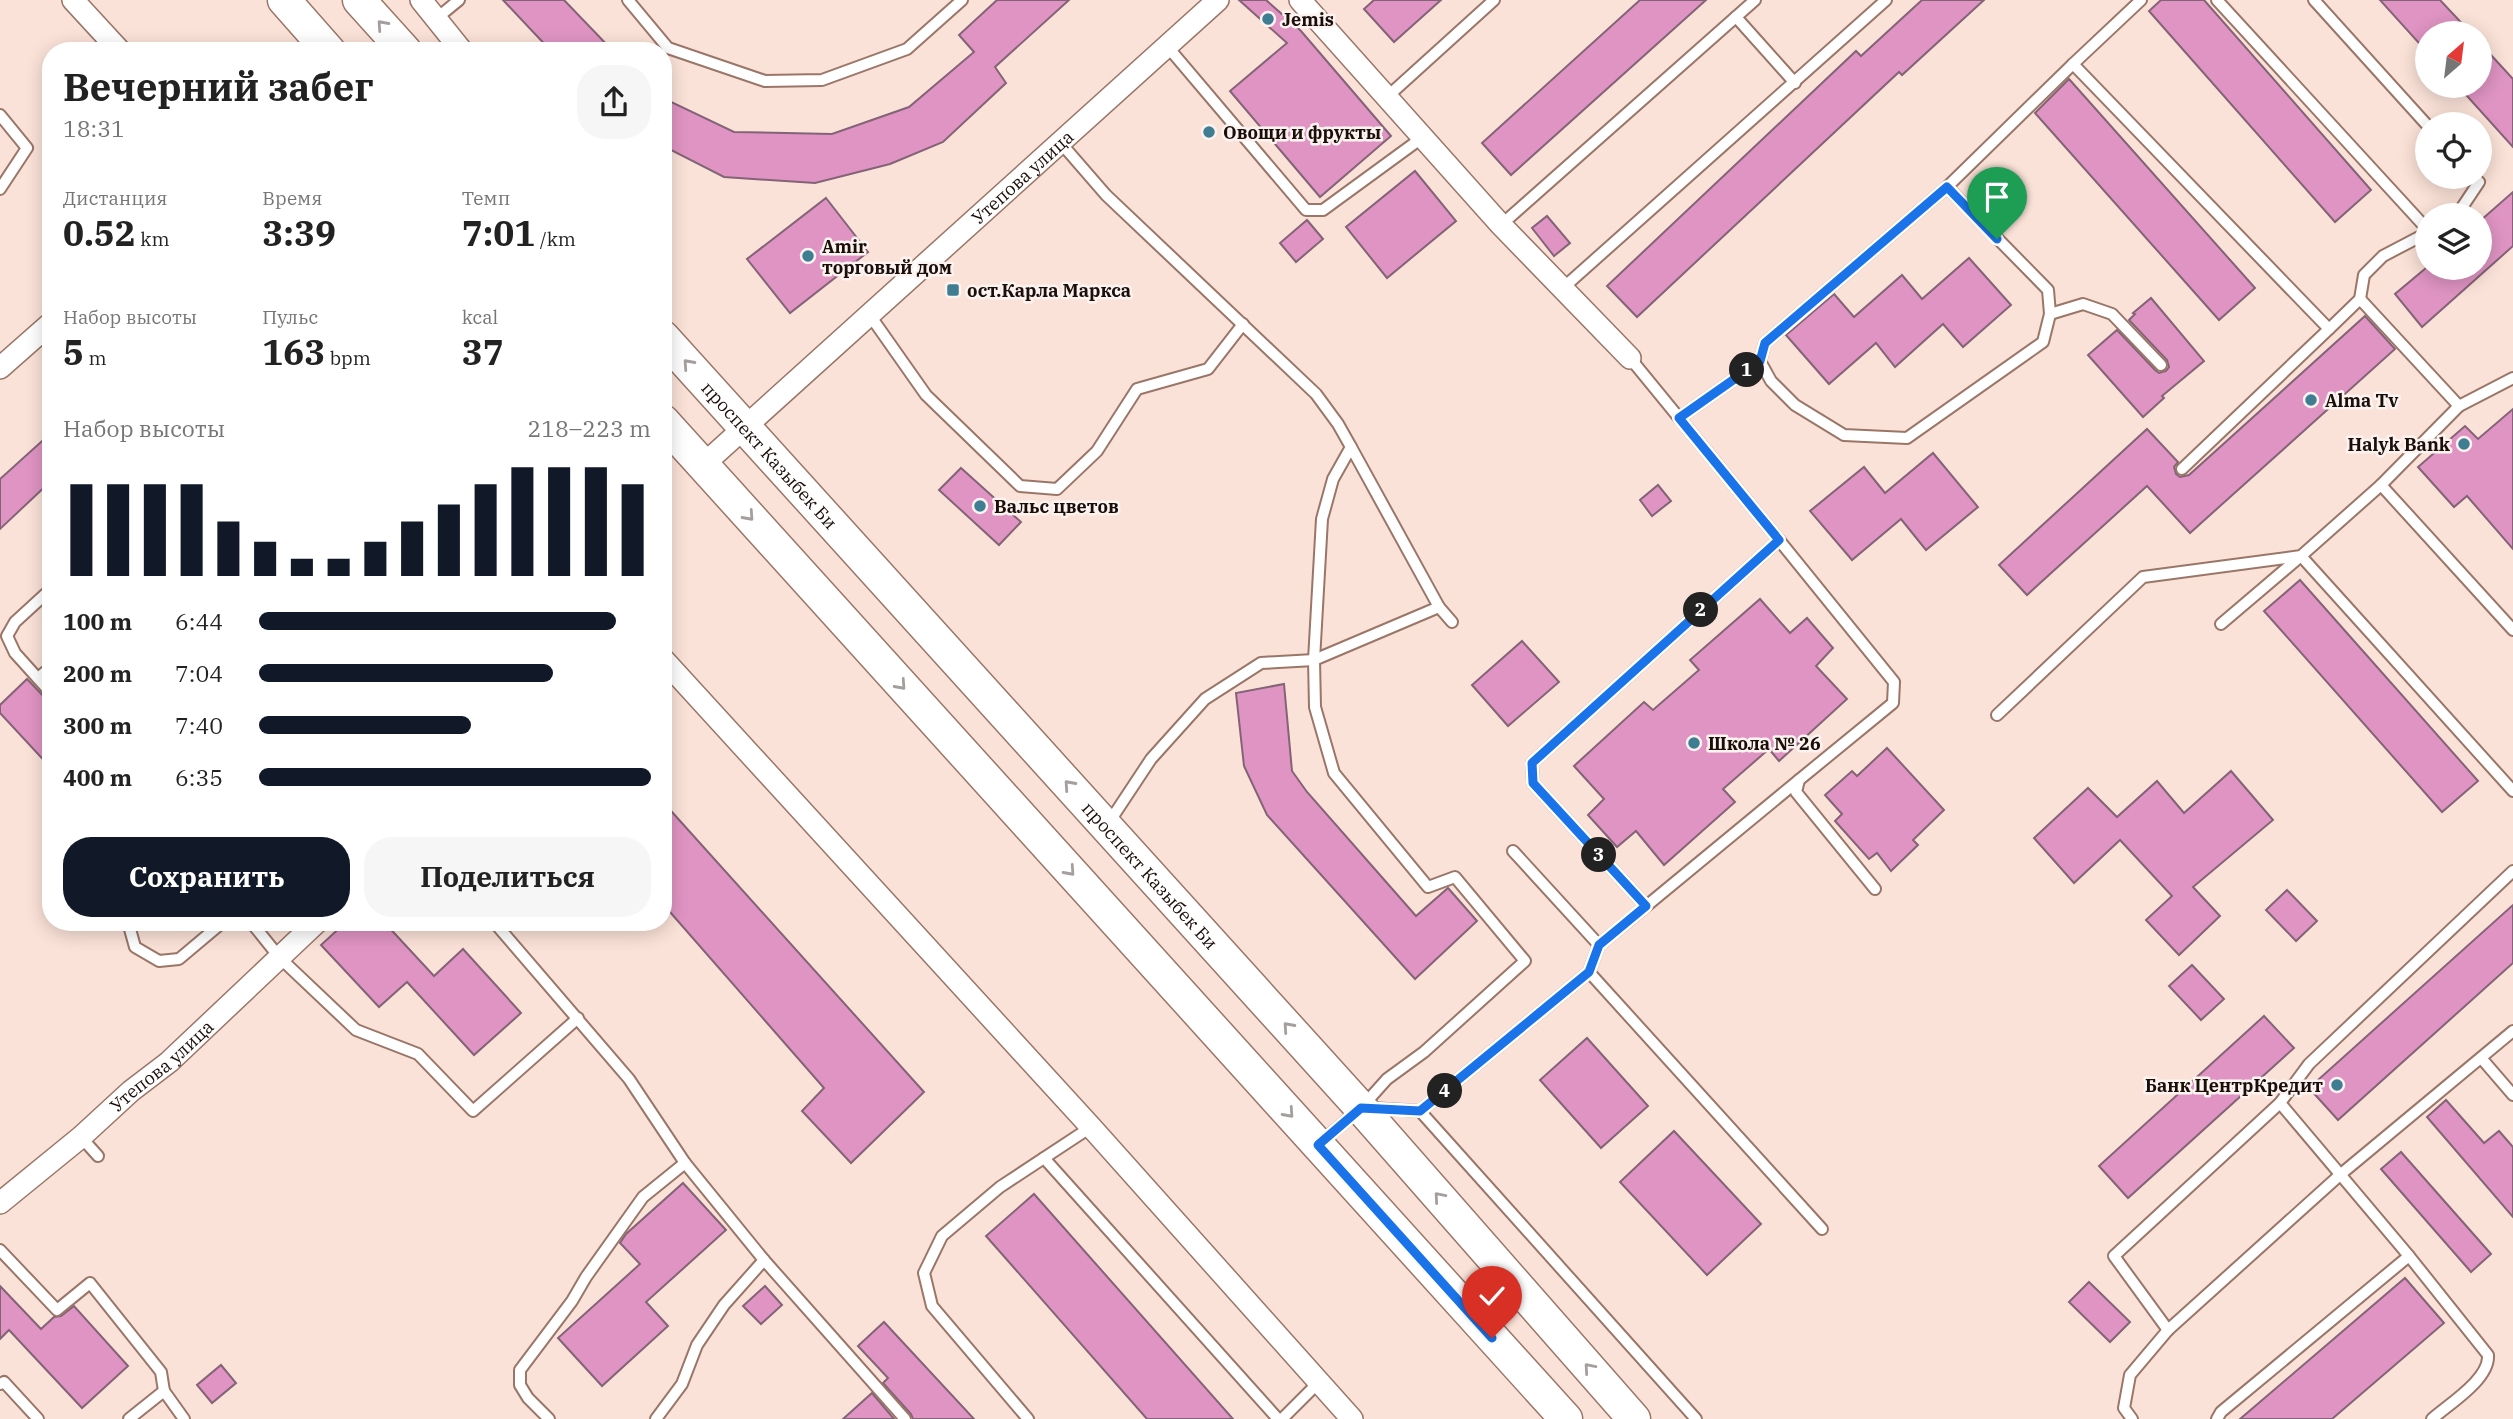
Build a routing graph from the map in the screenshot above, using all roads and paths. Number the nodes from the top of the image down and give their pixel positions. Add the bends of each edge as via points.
1 (73, 0) edge
2 (284, 0) edge
3 (359, 0) edge
4 (421, 0) edge
5 (459, 0) edge
6 (628, 0) edge
7 (962, 0) edge
8 (1218, 0) edge
9 (1300, 0) edge
10 (1494, 0) edge
11 (1755, 0) edge
12 (1886, 0) edge
13 (2141, 0) edge
14 (2217, 0) edge
15 (2314, 0) edge
16 (1736, 17) junction
17 (437, 18) junction
18 (112, 42) edge
19 (321, 42) edge
20 (397, 42) edge
21 (456, 42) edge
22 (663, 42) edge
23 (1167, 46) junction
24 (672, 49) edge
25 (2073, 64) junction
26 (1795, 83) junction
27 (1387, 97) junction
28 (2415, 112) edge
29 (0, 115) edge
30 (1423, 137) junction
31 (1060, 142) junction
32 (1947, 187) junction
33 (0, 189) edge
34 (2415, 218) edge
35 (1501, 225) junction
36 (2415, 238) edge
37 (1563, 288) junction
38 (2360, 299) junction
39 (869, 314) junction
40 (2050, 314) junction
41 (1243, 324) junction
42 (2329, 329) junction
43 (42, 331) edge
44 (672, 347) edge
45 (1630, 358) joint
46 (1760, 361) junction
47 (2161, 365) dead end
48 (0, 368) edge
49 (2513, 378) edge
50 (2459, 407) junction
51 (1679, 418) junction
52 (745, 427) junction
53 (672, 431) edge
54 (1352, 447) junction
55 (703, 465) junction
56 (2182, 469) dead end
57 (2381, 485) junction
58 (1779, 540) junction
59 (2301, 556) junction
60 (42, 597) edge
61 (1439, 607) junction
62 (1452, 622) dead end
63 (2221, 624) dead end
64 (2513, 630) edge
65 (1314, 660) junction
66 (672, 669) edge
67 (42, 675) edge
68 (38, 678) junction
69 (42, 683) edge
70 (1997, 715) dead end
71 (1800, 780) junction
72 (2513, 791) edge
73 (1107, 827) junction
74 (1513, 850) dead end
75 (2512, 874) edge
76 (1875, 889) dead end
77 (1646, 906) junction
78 (131, 931) edge
79 (213, 931) edge
80 (258, 931) edge
81 (308, 931) edge
82 (502, 931) edge
83 (1599, 945) junction
84 (280, 958) junction
85 (1589, 972) junction
86 (578, 1018) junction
87 (2513, 1031) edge
88 (2482, 1059) junction
89 (2513, 1095) edge
90 (2280, 1103) junction
91 (1361, 1108) junction
92 (1420, 1111) junction
93 (1091, 1128) junction
94 (81, 1137) junction
95 (1318, 1145) junction
96 (97, 1156) dead end
97 (1044, 1158) junction
98 (685, 1163) junction
99 (2341, 1174) junction
100 (0, 1203) edge
101 (1822, 1229) dead end
102 (0, 1250) edge
103 (2409, 1256) junction
104 (764, 1260) junction
105 (2168, 1331) junction
106 (1319, 1382) junction
107 (0, 1384) edge
108 (164, 1391) junction
109 (38, 1419) edge
110 (129, 1419) edge
111 (184, 1419) edge
112 (549, 1419) edge
113 (656, 1419) edge
114 (905, 1419) edge
115 (1028, 1419) edge
116 (1280, 1419) edge
117 (1352, 1419) edge
118 (1566, 1419) edge
119 (1634, 1419) edge
120 (1696, 1419) edge
121 (2132, 1419) edge
122 (2217, 1419) edge
123 (2432, 1419) edge

1 - 18 street
2 - 19 street
20 -> 3 street
4 - 17 street
5 - 17 lane
6 - 22 lane
7 - 24 lane via 907,49 822,80 765,81
8 - 23 street, Утепова улица
9 - 27 street
10 - 27 lane
11 - 16 lane
12 - 26 lane
13 - 25 lane
14 - 34 lane
15 - 28 lane
16 - 26 lane
16 - 35 lane
17 - 21 street
23 - 30 lane via 1306,210 1323,210
23 - 31 street, Утепова улица
25 - 32 lane
25 - 42 lane
26 - 37 lane
27 - 30 street
29 - 33 lane via 27,148
30 - 35 street
31 - 39 street, Утепова улица
31 - 41 lane via 1106,195
32 - 40 lane via 2048,290
32 - 46 lane via 1765,343
35 - 37 street
36 - 38 lane via 2383,256 2364,275
37 - 45 street
38 - 42 lane
38 - 50 lane
39 - 41 lane via 926,395 1020,486 1057,489 1097,451 1137,390 1208,369
39 - 52 street, Утепова улица
40 - 46 lane via 2043,342 1907,438 1844,435 1795,405 1771,381
40 - 47 lane via 2083,304 2112,314
41 - 54 lane via 1316,394
42 - 56 lane
43 - 48 street
52 -> 44 street, проспект Казыбек Би
45 - 51 lane
46 - 51 lane
49 - 50 lane
50 - 57 lane
51 - 58 lane
52 - 55 street, Утепова улица
73 -> 52 street, проспект Казыбек Би
53 - 55 street
54 - 61 lane
54 - 65 lane via 1333,479 1322,519
55 -> 95 street
57 - 59 lane
57 - 64 lane
58 - 71 lane via 1894,682 1893,703
58 - 77 lane via 1532,763 1533,783
59 - 63 lane
59 - 70 lane via 2143,577
59 - 72 lane
60 - 68 lane via 7,636 15,653
61 - 62 lane
61 - 65 lane
65 - 73 lane via 1261,663 1205,699 1151,760
65 - 91 lane via 1315,707 1334,773 1428,887 1455,877 1525,961 1424,1052 1387,1079
66 - 93 street
67 - 68 lane
68 - 69 lane
71 - 76 lane via 1796,792
71 - 77 lane
91 -> 73 street, проспект Казыбек Би
74 - 83 lane
75 - 90 lane via 2309,1064
77 - 83 lane
78 - 79 lane via 135,947 159,961 179,960
80 - 84 lane
81 - 84 street, Утепова улица
82 - 86 lane
83 - 85 lane
84 - 86 lane via 356,1030 418,1054 472,1111
84 - 94 street, Утепова улица
85 - 92 lane
85 - 101 lane
86 - 98 lane via 629,1079
87 - 88 lane
88 - 89 lane
88 - 99 lane
90 - 99 lane
90 - 105 lane via 2114,1256
91 - 92 lane
91 - 95 lane
119 -> 91 street, проспект Казыбек Би
92 - 120 lane
93 - 97 lane
93 - 106 street
94 - 96 lane
94 - 100 street, Утепова улица
95 - 118 street
97 - 115 lane via 1000,1187 942,1236 924,1273 932,1306
97 - 116 lane
98 - 104 lane
98 - 112 lane via 643,1197 520,1370 520,1385
99 - 103 lane
99 - 105 lane
102 - 108 lane via 57,1310 90,1283 161,1372
103 - 122 lane
103 - 123 lane via 2488,1354 2483,1374
104 - 113 lane via 723,1305 697,1345 682,1384
104 - 114 lane
105 - 121 lane via 2130,1375 2124,1408
106 - 116 lane
106 - 117 street
107 - 109 lane via 4,1382
108 - 110 lane
108 - 111 lane

